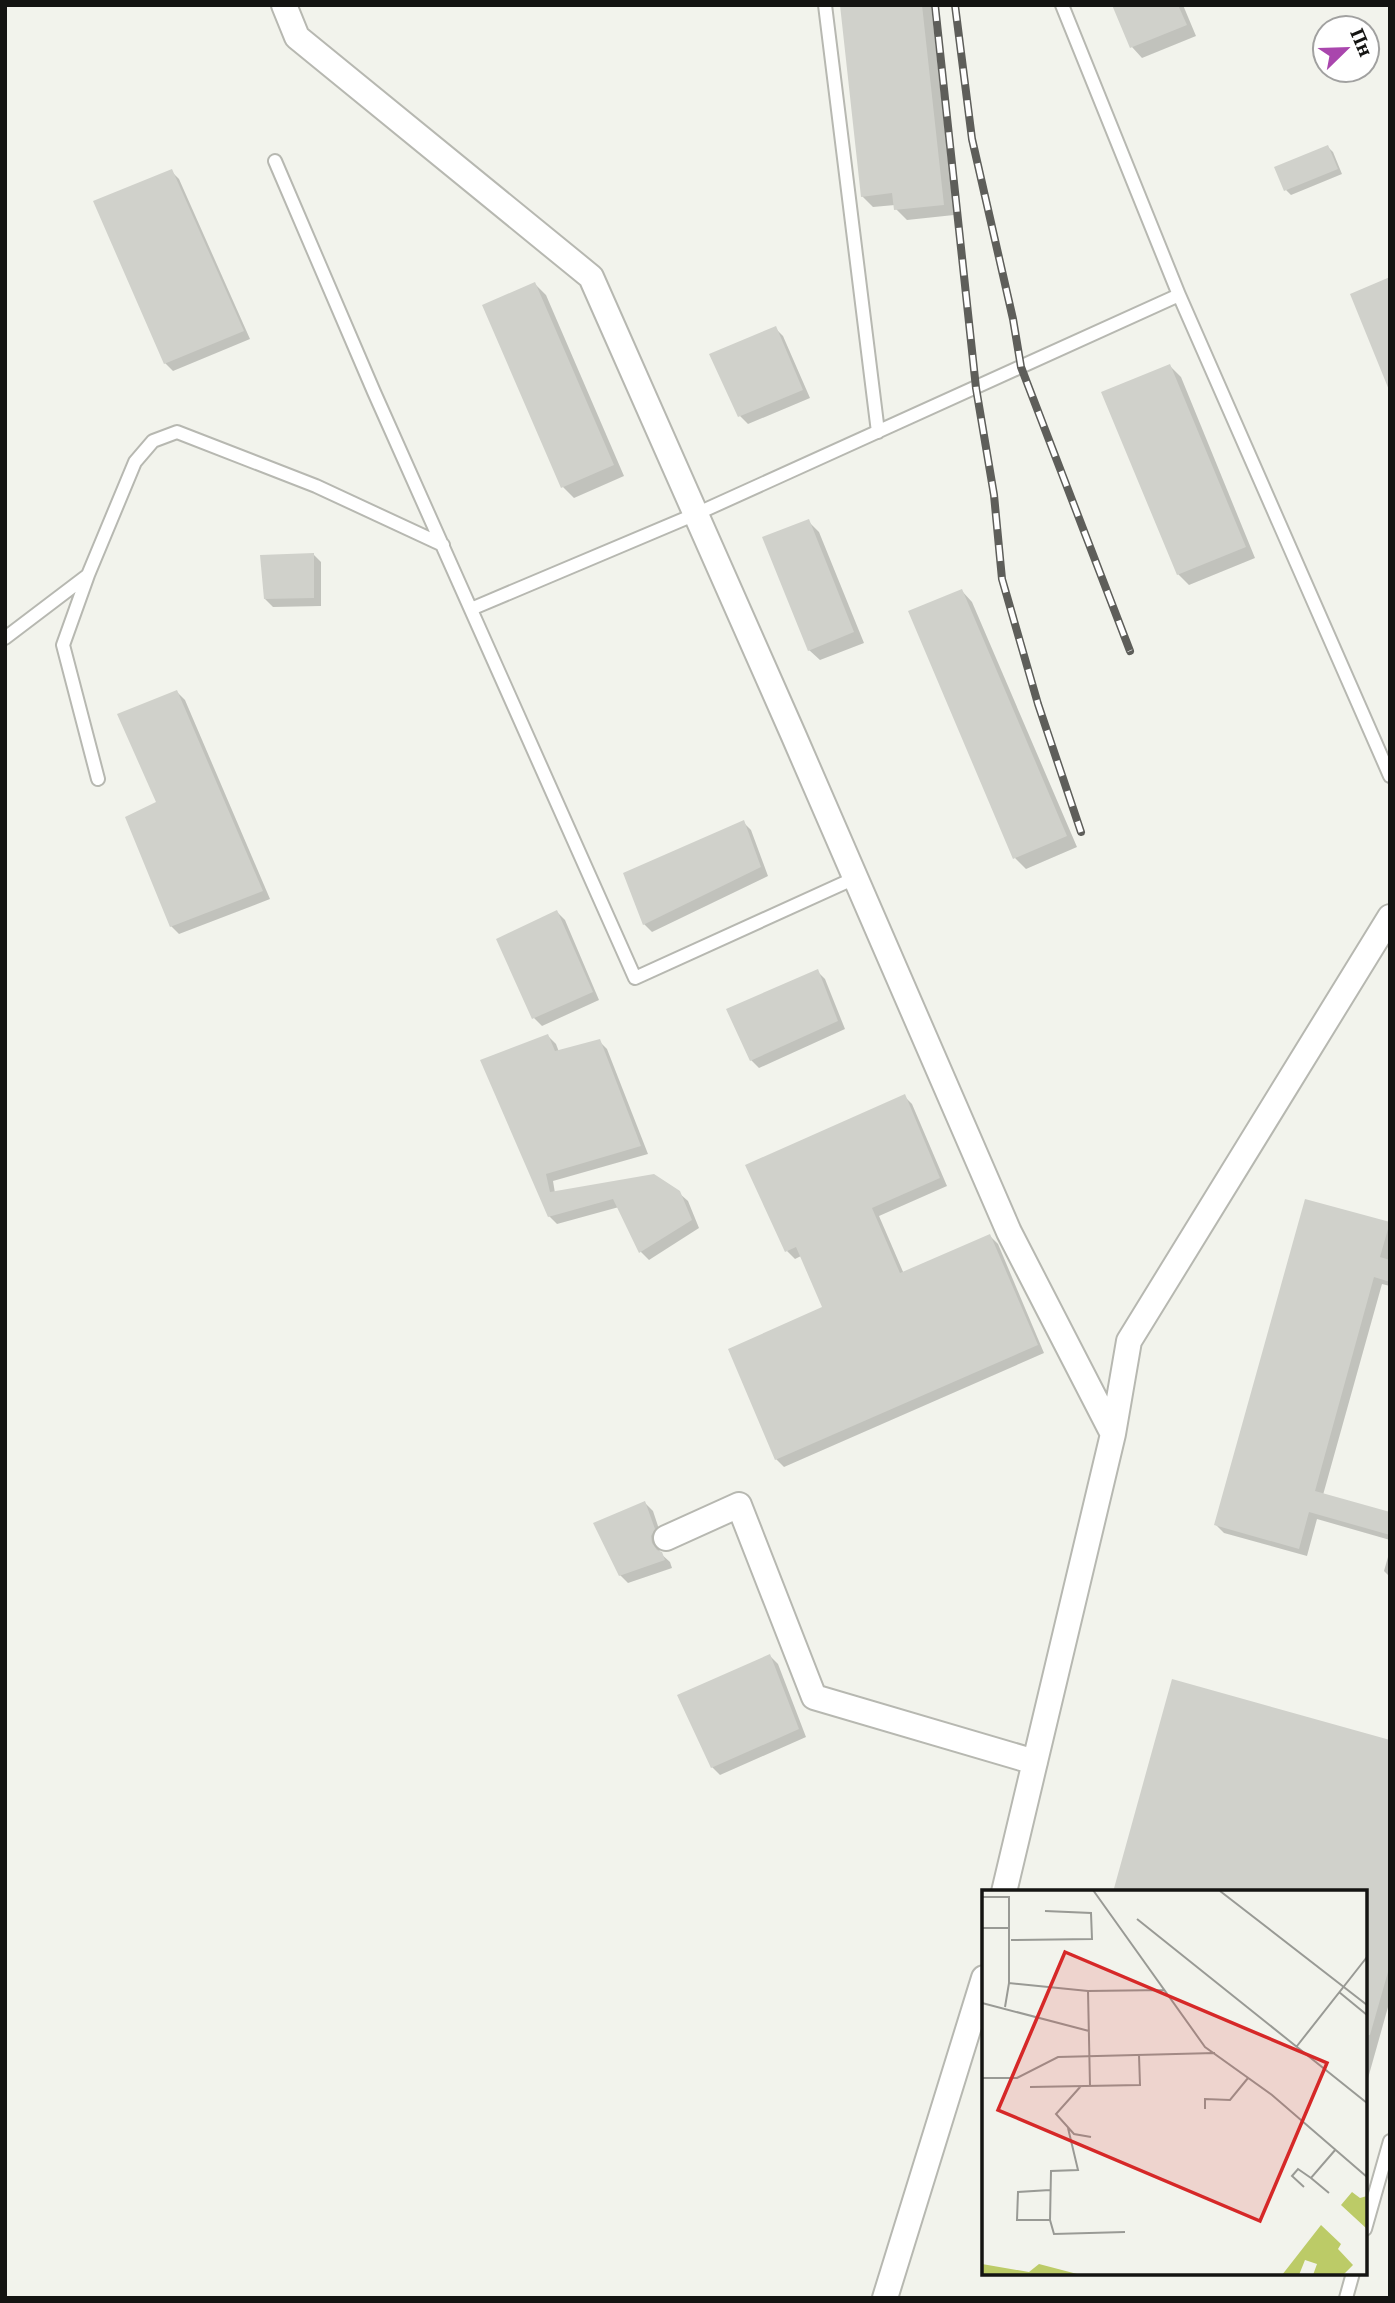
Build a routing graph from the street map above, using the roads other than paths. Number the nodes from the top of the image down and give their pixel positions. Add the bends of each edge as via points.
1 (284, 5) edge
2 (825, 5) edge
3 (1062, 5) edge
4 (275, 161) dead end
5 (1179, 295) junction
6 (878, 432) junction
7 (696, 514) junction
8 (443, 545) junction
9 (88, 575) junction
10 (471, 609) junction
11 (5, 638) edge
12 (1390, 776) edge
13 (98, 779) dead end
14 (855, 878) junction
15 (1390, 917) edge
16 (1113, 1434) junction
17 (666, 1538) dead end
18 (1035, 1762) junction
19 (1004, 1890) edge
20 (982, 1984) edge
21 (1390, 2141) edge
22 (1367, 2222) edge
23 (1352, 2275) edge
24 (885, 2298) edge
25 (1346, 2298) edge

1 - 7 street via 297,37 591,277
2 - 6 lane
3 - 5 lane
4 - 8 lane
5 - 6 lane
5 - 12 lane
6 - 7 lane
7 - 10 lane
7 - 14 street
8 - 9 lane via 316,486 177,432 153,441 135,462
8 - 10 lane
9 - 11 lane
9 - 13 lane via 63,645
10 - 14 lane via 635,978
14 - 16 street via 1009,1232
15 - 16 street via 1129,1341
16 - 18 street
17 - 18 street via 739,1505 814,1697
18 - 19 street
20 - 24 street
21 - 22 lane
23 - 25 lane

